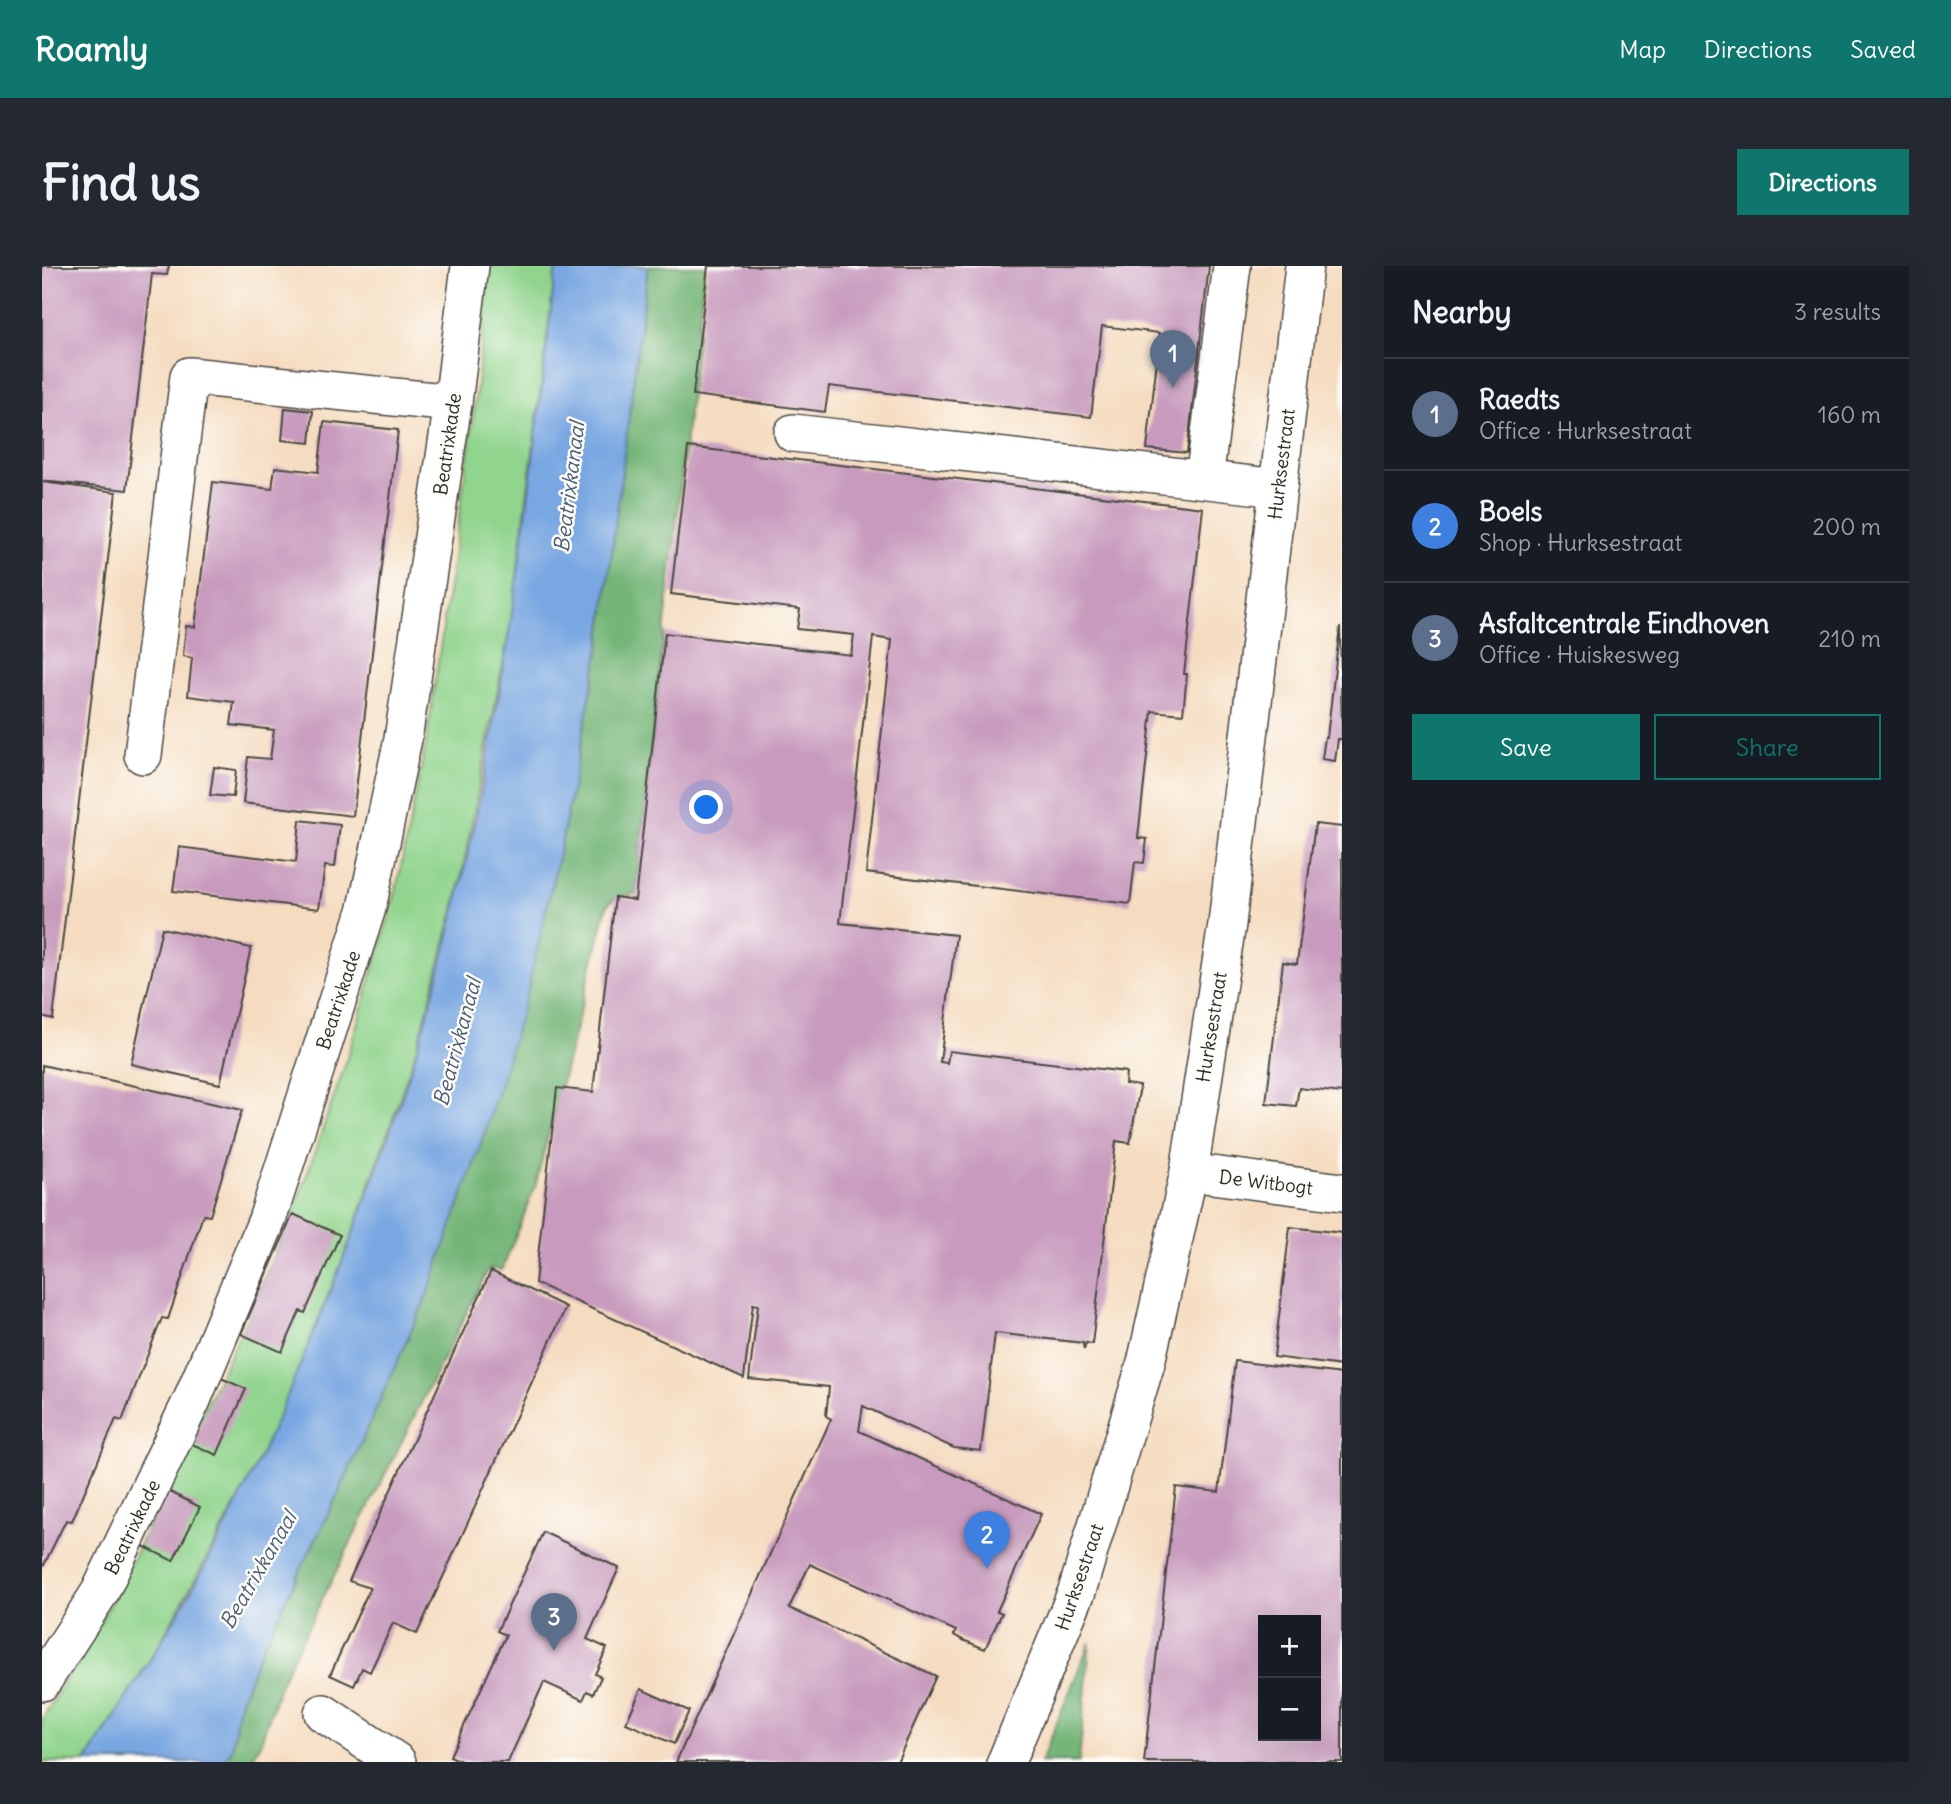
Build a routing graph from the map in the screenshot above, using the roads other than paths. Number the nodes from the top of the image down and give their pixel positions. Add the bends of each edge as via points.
1 (470, 266) edge
2 (1232, 266) edge
3 (1304, 266) edge
4 (453, 403) junction
5 (793, 432) dead end
6 (1205, 479) junction
7 (1278, 488) junction
8 (144, 755) dead end
9 (1189, 1172) junction
10 (1342, 1192) edge
11 (42, 1682) edge
12 (323, 1713) dead end
13 (397, 1762) edge
14 (1006, 1762) edge

1 - 4 street, Beatrixkade
2 - 6 street
3 - 7 street, Hurksestraat
4 - 8 street via 189,376
4 - 11 street, Beatrixkade via 403,739 367,908 280,1181 181,1424 100,1592
5 - 6 street
6 - 7 street
7 - 9 street, Hurksestraat via 1227,924
9 - 10 street, De Witbogt
9 - 14 street, Hurksestraat via 1146,1363 1077,1591
12 - 13 street

